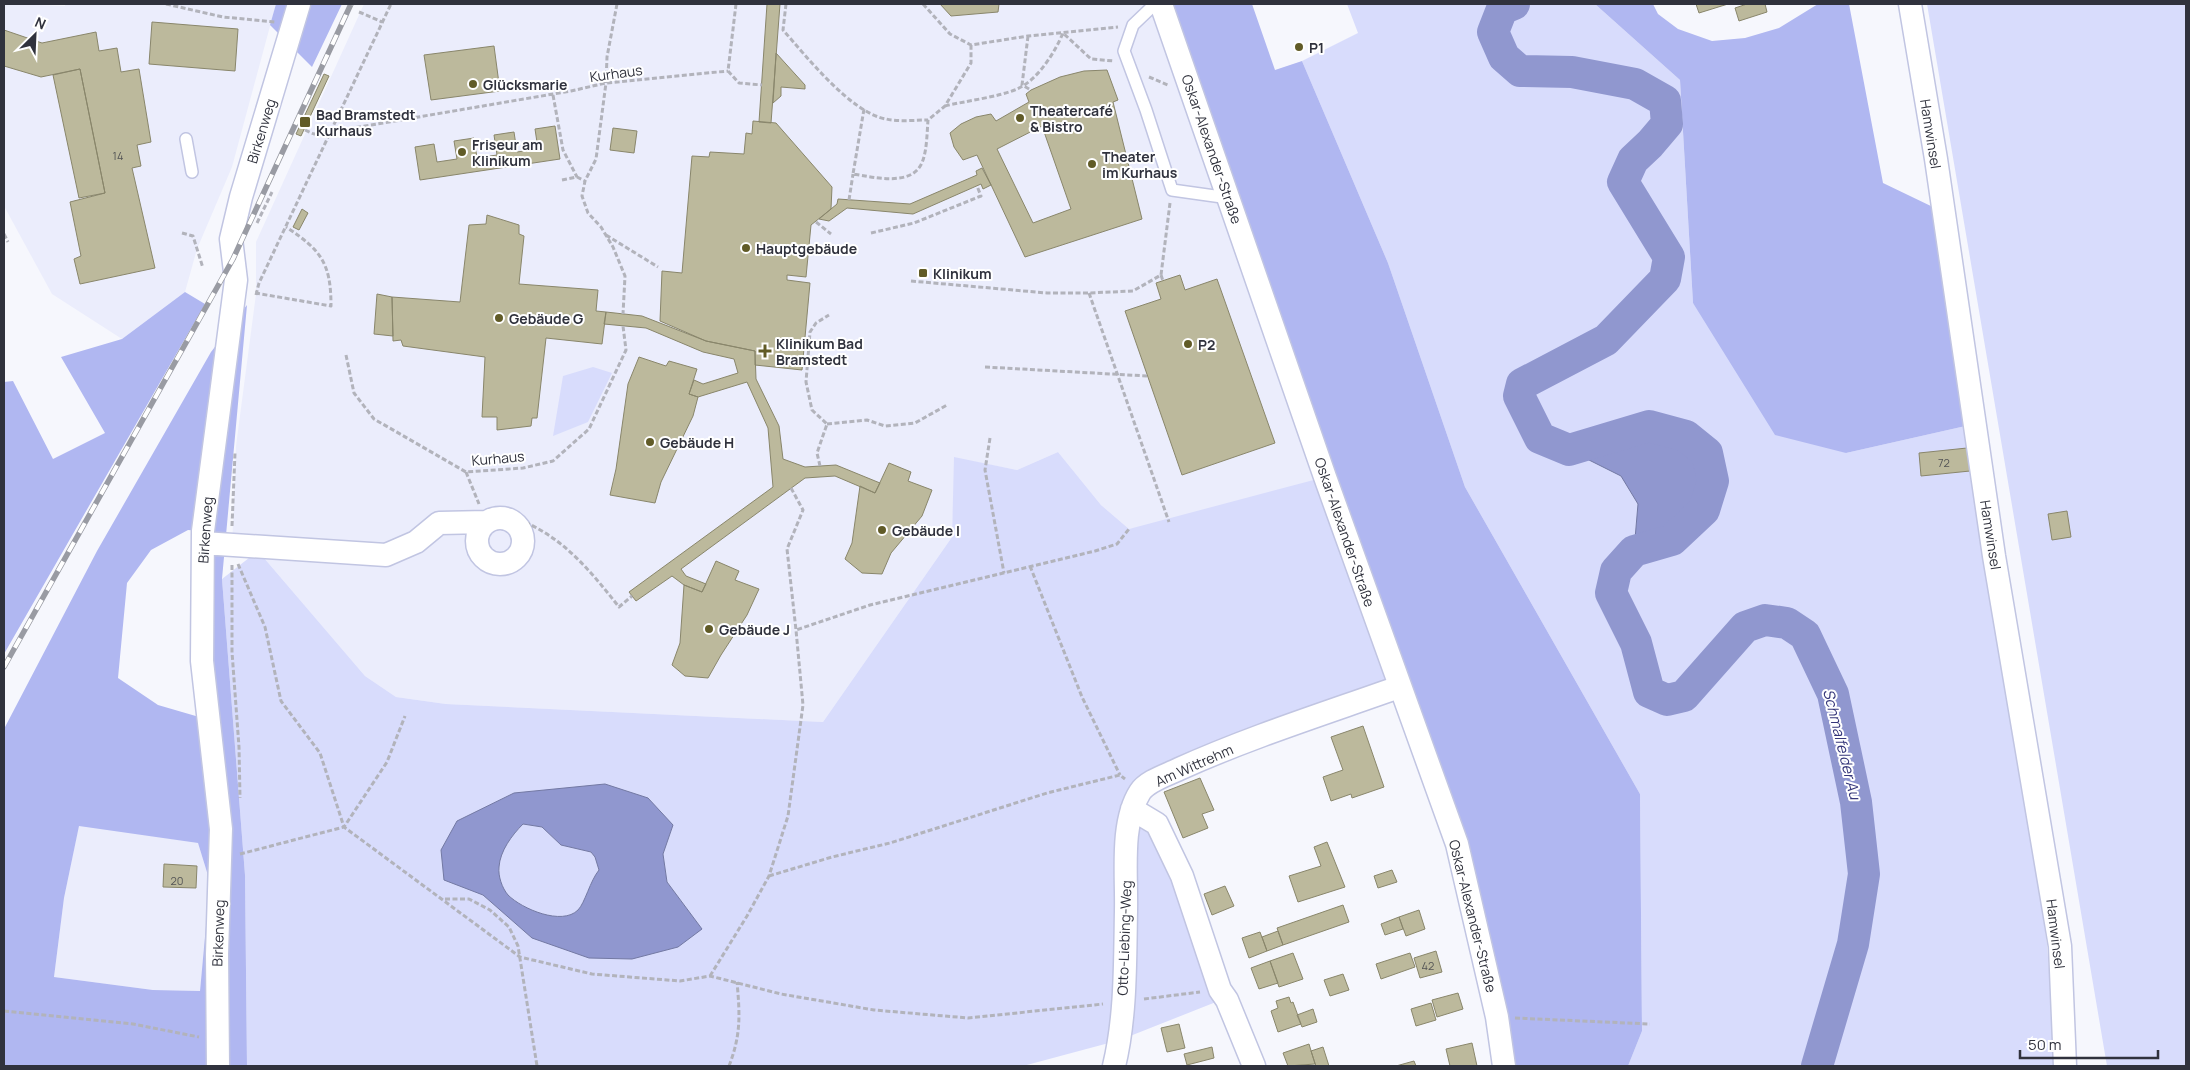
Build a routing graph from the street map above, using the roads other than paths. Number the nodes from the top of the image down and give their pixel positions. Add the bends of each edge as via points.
1 (299, 4) edge
2 (1155, 4) edge
3 (1161, 4) edge
4 (1910, 4) edge
5 (186, 139) dead end
6 (192, 172) dead end
7 (1228, 198) junction
8 (489, 514) road end
9 (203, 542) junction
10 (1399, 686) junction
11 (1136, 800) junction
12 (218, 1066) edge
13 (1114, 1066) edge
14 (1254, 1066) edge
15 (1504, 1066) edge
16 (2065, 1066) edge

1 - 9 street, Birkenweg via 231,239 236,280
2 - 7 lane via 1132,26 1124,51 1172,190
3 - 7 street, Oskar-Alexander-Straße
4 - 16 street, Hamwinsel via 1994,556 2060,946
5 - 6 lane
7 - 10 street, Oskar-Alexander-Straße
8 - 9 street via 438,523 416,542 386,555
9 - 12 street, Birkenweg via 202,662 221,829
10 - 11 street, Am Wittrehm via 1204,758 1161,778
10 - 15 street, Oskar-Alexander-Straße via 1457,844 1497,1017
11 - 13 street, Otto-Liebing-Weg via 1127,832 1120,1040
11 - 14 street via 1157,824 1182,876 1220,990

